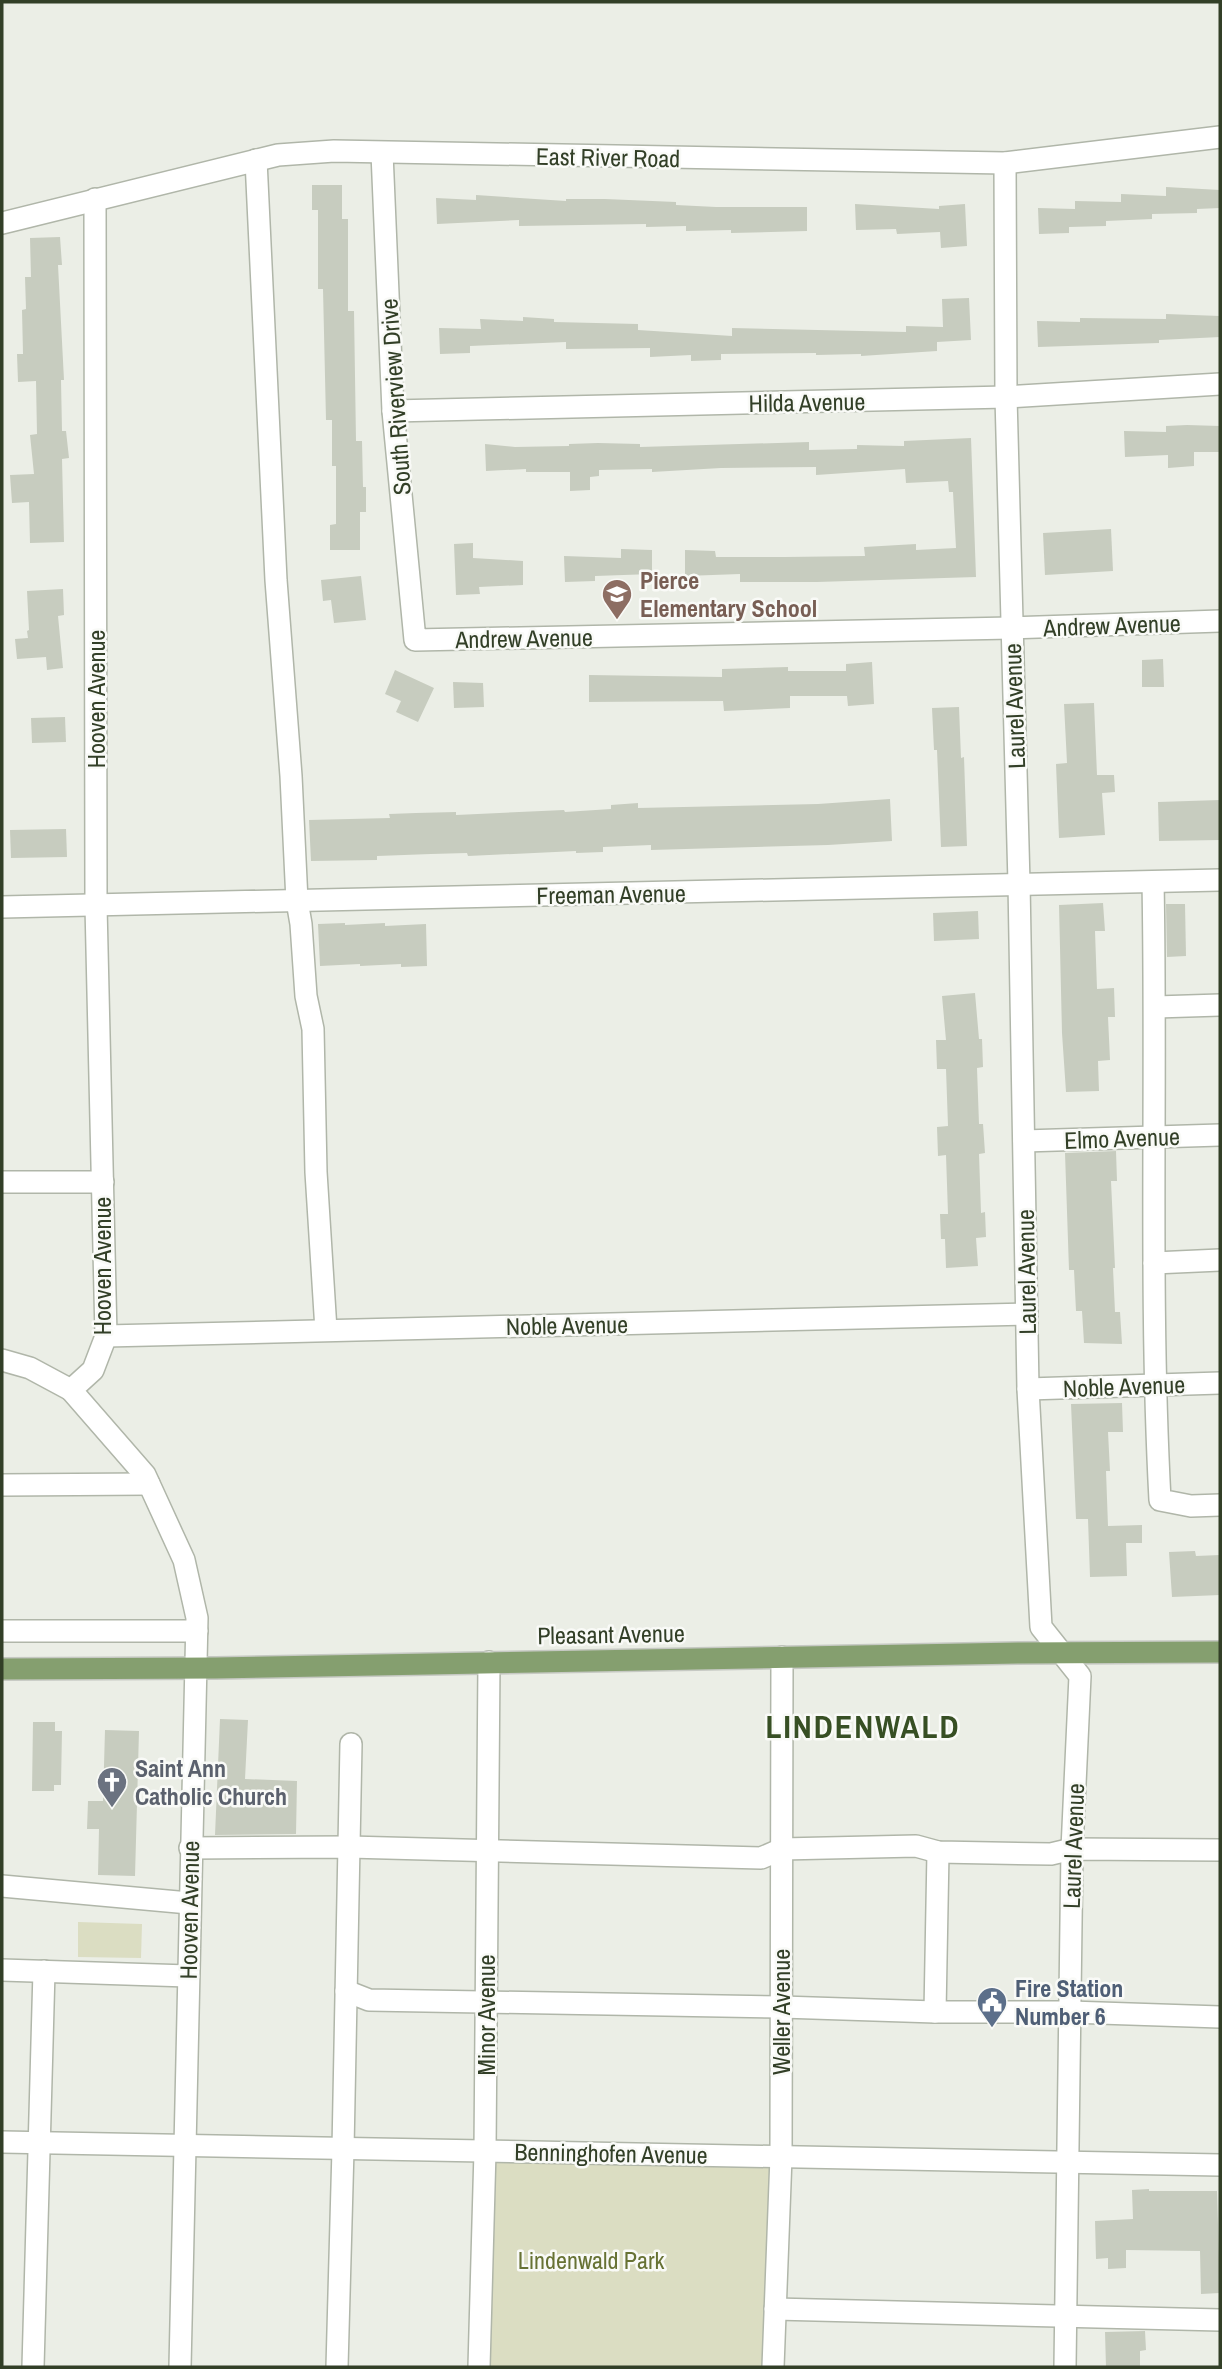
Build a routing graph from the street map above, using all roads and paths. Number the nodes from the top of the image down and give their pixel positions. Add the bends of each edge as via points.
1 (1220, 137) edge
2 (382, 153) junction
3 (256, 160) junction
4 (1004, 163) junction
5 (95, 199) junction
6 (2, 223) edge
7 (1220, 384) edge
8 (1006, 397) junction
9 (393, 411) junction
10 (1220, 621) edge
11 (1011, 628) junction
12 (415, 640) joint
13 (1220, 880) edge
14 (1153, 882) junction
15 (1019, 883) junction
16 (298, 901) junction
17 (96, 906) junction
18 (2, 907) edge
19 (1220, 1006) edge
20 (1156, 1007) junction
21 (1220, 1135) edge
22 (1153, 1137) junction
23 (1024, 1140) junction
24 (2, 1182) edge
25 (103, 1182) junction
26 (1220, 1259) edge
27 (1154, 1263) junction
28 (1027, 1314) junction
29 (326, 1330) junction
30 (106, 1336) junction
31 (2, 1360) edge
32 (1220, 1383) edge
33 (1154, 1385) junction
34 (1028, 1389) junction
35 (71, 1390) junction
36 (149, 1484) junction
37 (2, 1485) edge
38 (1220, 1505) edge
39 (197, 1630) junction
40 (2, 1631) edge
41 (1220, 1652) edge
42 (1063, 1654) junction
43 (782, 1657) junction
44 (489, 1662) junction
45 (197, 1668) junction
46 (2, 1669) edge
47 (351, 1744) dead end
48 (349, 1847) junction
49 (190, 1848) junction
50 (782, 1849) junction
51 (1072, 1849) junction
52 (488, 1850) junction
53 (1220, 1850) edge
54 (938, 1852) junction
55 (2, 1886) edge
56 (189, 1903) junction
57 (2, 1970) edge
58 (44, 1971) junction
59 (188, 1976) junction
60 (346, 1991) junction
61 (486, 2001) junction
62 (782, 2007) junction
63 (935, 2012) junction
64 (1070, 2012) junction
65 (1220, 2017) edge
66 (2, 2142) edge
67 (40, 2143) junction
68 (185, 2147) junction
69 (344, 2149) junction
70 (485, 2151) junction
71 (781, 2157) junction
72 (1068, 2161) junction
73 (1220, 2165) edge
74 (775, 2309) junction
75 (1066, 2317) junction
76 (1220, 2320) edge
77 (33, 2367) edge
78 (180, 2367) edge
79 (337, 2367) edge
80 (479, 2367) edge
81 (773, 2367) edge
82 (1065, 2367) edge

1 - 4 street, East River Road
2 - 3 street, East River Road via 334,151
2 - 4 street, East River Road
2 - 9 street, South Riverview Drive
3 - 5 street, East River Road
3 - 16 street via 276,580
4 - 8 street, Laurel Avenue
5 - 6 street, East River Road
5 - 17 street, Hooven Avenue
7 - 8 street, Hilda Avenue
8 - 9 street, Hilda Avenue
8 - 11 street, Laurel Avenue
9 - 12 street, South Riverview Drive
10 - 11 street, Andrew Avenue
11 - 12 street, Andrew Avenue
11 - 15 street, Laurel Avenue
13 - 14 street, Freeman Avenue
14 - 15 street, Freeman Avenue
14 - 20 street
15 - 16 street, Freeman Avenue
15 - 23 street, Laurel Avenue
16 - 17 street, Freeman Avenue
16 - 29 street via 313,1029
17 - 18 street, Freeman Avenue
17 - 25 street, Hooven Avenue
19 - 20 street
20 - 22 street
21 - 22 street, Elmo Avenue
22 - 23 street, Elmo Avenue
22 - 27 street
23 - 28 street, Laurel Avenue
24 - 25 street
25 - 30 street, Hooven Avenue
26 - 27 street
27 - 33 street
28 - 29 street, Noble Avenue
28 - 34 street, Laurel Avenue
29 - 30 street, Noble Avenue
30 - 35 street, Hooven Avenue via 93,1370
31 - 35 street via 30,1368
32 - 33 street, Noble Avenue
33 - 34 street, Noble Avenue
33 - 38 street via 1160,1500
34 - 42 street, Laurel Avenue via 1041,1627
35 - 36 street, Hooven Avenue
36 - 37 street
36 - 39 street, Hooven Avenue via 184,1560
39 - 40 street
39 - 45 street, Hooven Avenue
41 - 42 main road, Pleasant Avenue
42 - 43 main road, Pleasant Avenue
42 - 51 street, Laurel Avenue via 1080,1676
43 - 44 main road, Pleasant Avenue
43 - 50 street, Weller Avenue
44 - 45 main road, Pleasant Avenue
44 - 52 street, Minor Avenue
45 - 46 main road, Pleasant Avenue
45 - 49 street, Hooven Avenue
47 - 48 street
48 - 49 street
48 - 52 street
48 - 60 street
49 - 56 street, Hooven Avenue
50 - 52 street via 761,1858
50 - 54 street via 916,1846
50 - 62 street, Weller Avenue
51 - 53 street
51 - 54 street via 1051,1854
51 - 64 street, Laurel Avenue
52 - 61 street, Minor Avenue
54 - 63 street
55 - 56 street
56 - 59 street, Hooven Avenue
57 - 58 street
58 - 59 street
58 - 67 street
59 - 68 street, Hooven Avenue
60 - 61 street via 369,2000
60 - 69 street
61 - 62 street
61 - 70 street, Minor Avenue
62 - 63 street
62 - 71 street, Weller Avenue
63 - 64 street
64 - 65 street
64 - 72 street, Laurel Avenue
66 - 67 street, Benninghofen Avenue
67 - 68 street, Benninghofen Avenue
67 - 77 street
68 - 69 street, Benninghofen Avenue
68 - 78 street, Hooven Avenue
69 - 70 street, Benninghofen Avenue
69 - 79 street
70 - 71 street, Benninghofen Avenue
70 - 80 street, Minor Avenue
71 - 72 street, Benninghofen Avenue
71 - 74 street, Weller Avenue
72 - 73 street, Benninghofen Avenue
72 - 75 street, Laurel Avenue
74 - 75 street
74 - 81 street, Weller Avenue
75 - 76 street
75 - 82 street, Laurel Avenue

